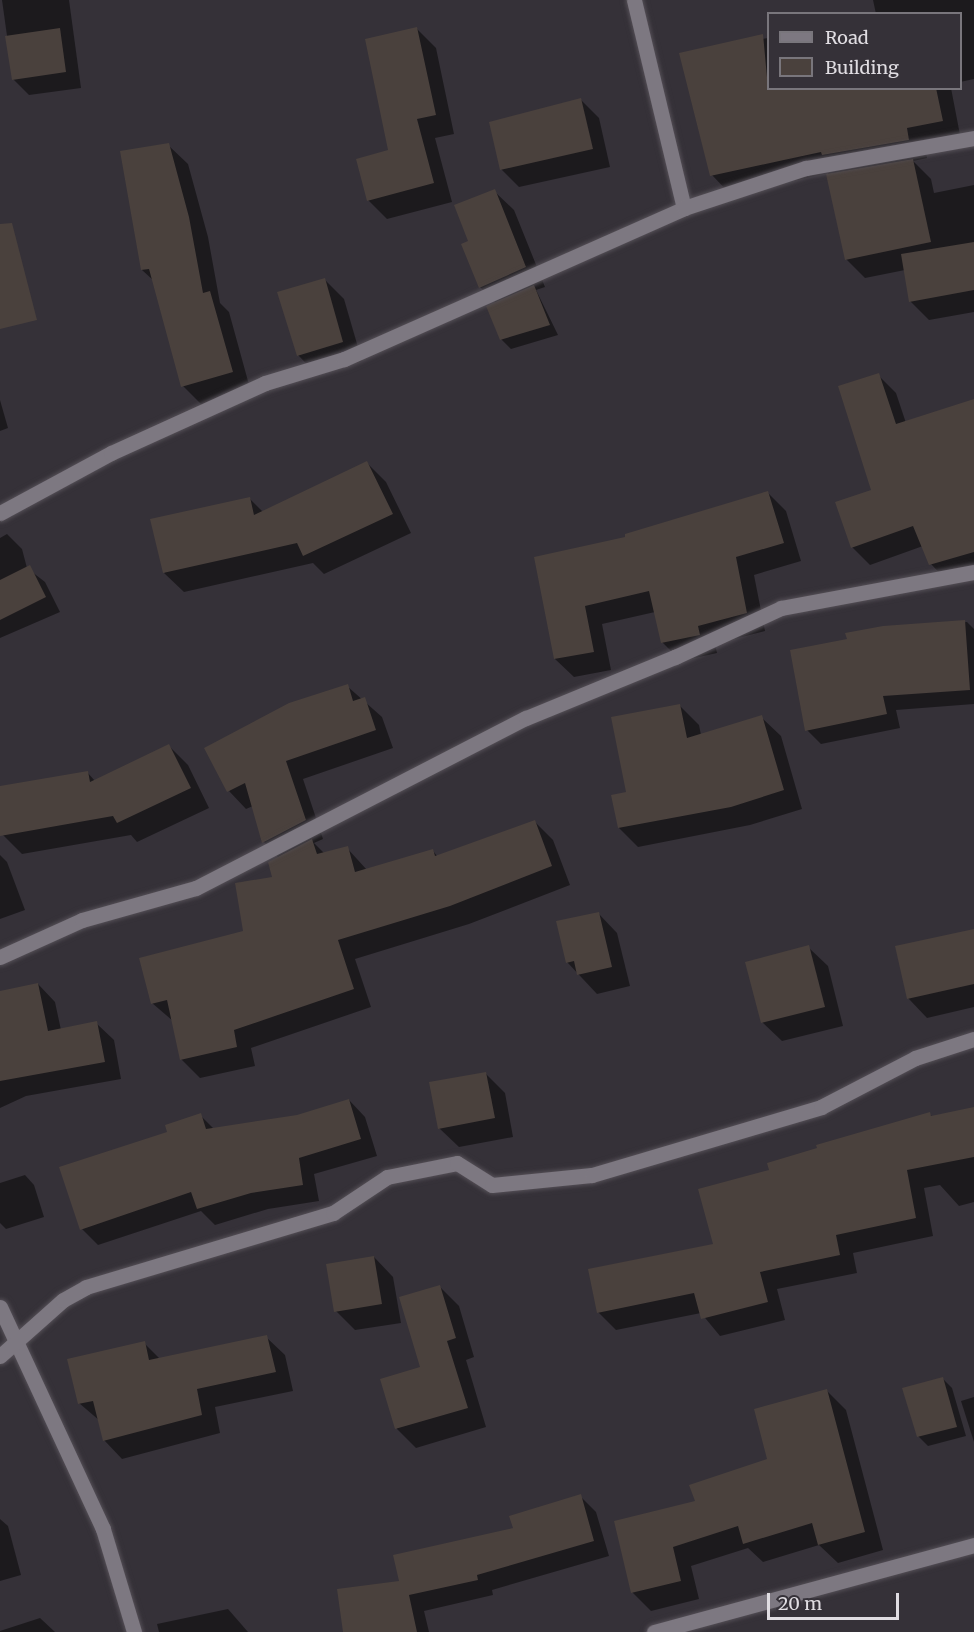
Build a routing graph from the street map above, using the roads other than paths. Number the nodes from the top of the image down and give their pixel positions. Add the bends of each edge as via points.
1 (634, 0) edge
2 (974, 138) edge
3 (684, 208) junction
4 (0, 513) edge
5 (974, 572) edge
6 (0, 957) edge
7 (974, 1039) edge
8 (0, 1307) edge
9 (17, 1341) junction
10 (0, 1356) edge
11 (974, 1545) edge
12 (134, 1632) edge
13 (654, 1632) edge

1 - 3 street
2 - 3 street via 806,168
3 - 4 street via 344,359 265,383 111,453
5 - 6 street via 781,608 675,657 526,718 196,888 82,920
7 - 9 street via 915,1058 821,1107 592,1175 492,1185 457,1163 387,1177 333,1213 86,1287 63,1300
8 - 9 street
9 - 10 street
9 - 12 street via 103,1529
11 - 13 street

